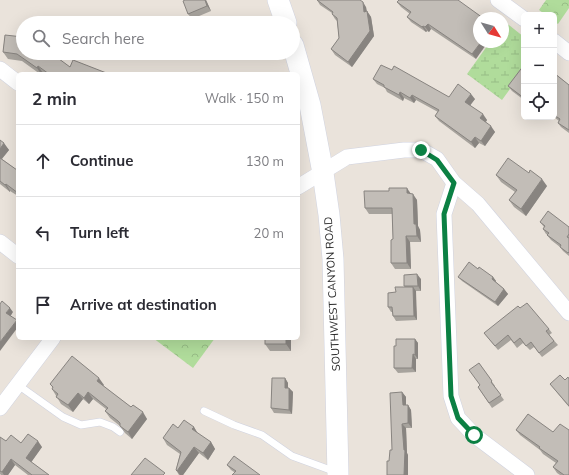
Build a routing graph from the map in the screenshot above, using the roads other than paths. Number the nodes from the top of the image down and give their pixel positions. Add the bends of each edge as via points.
1 (278, 0) edge
2 (498, 0) edge
3 (284, 16) edge
4 (521, 17) edge
5 (557, 43) edge
6 (569, 52) edge
7 (297, 60) edge
8 (0, 69) edge
9 (16, 81) edge
10 (323, 172) junction
11 (454, 183) junction
12 (300, 187) edge
13 (0, 242) edge
14 (16, 254) edge
15 (569, 314) edge
16 (51, 340) edge
17 (18, 384) junction
18 (0, 408) edge
19 (204, 411) dead end
20 (120, 432) edge
21 (338, 474) edge
22 (527, 475) edge

1 - 3 main road
2 - 4 street
5 - 6 street
7 - 10 main road, SOUTHWEST CANYON ROAD via 310,105
8 - 9 street
10 - 11 street via 347,157 421,150 437,160
10 - 12 street
10 - 21 main road, SOUTHWEST CANYON ROAD via 333,260
11 - 15 street via 478,204
11 - 22 street via 444,214 451,396 458,418 474,435
13 - 14 street
16 - 17 street
17 - 18 street
17 - 20 lane via 63,417 81,425 100,422
19 - 21 lane via 262,435 292,456

